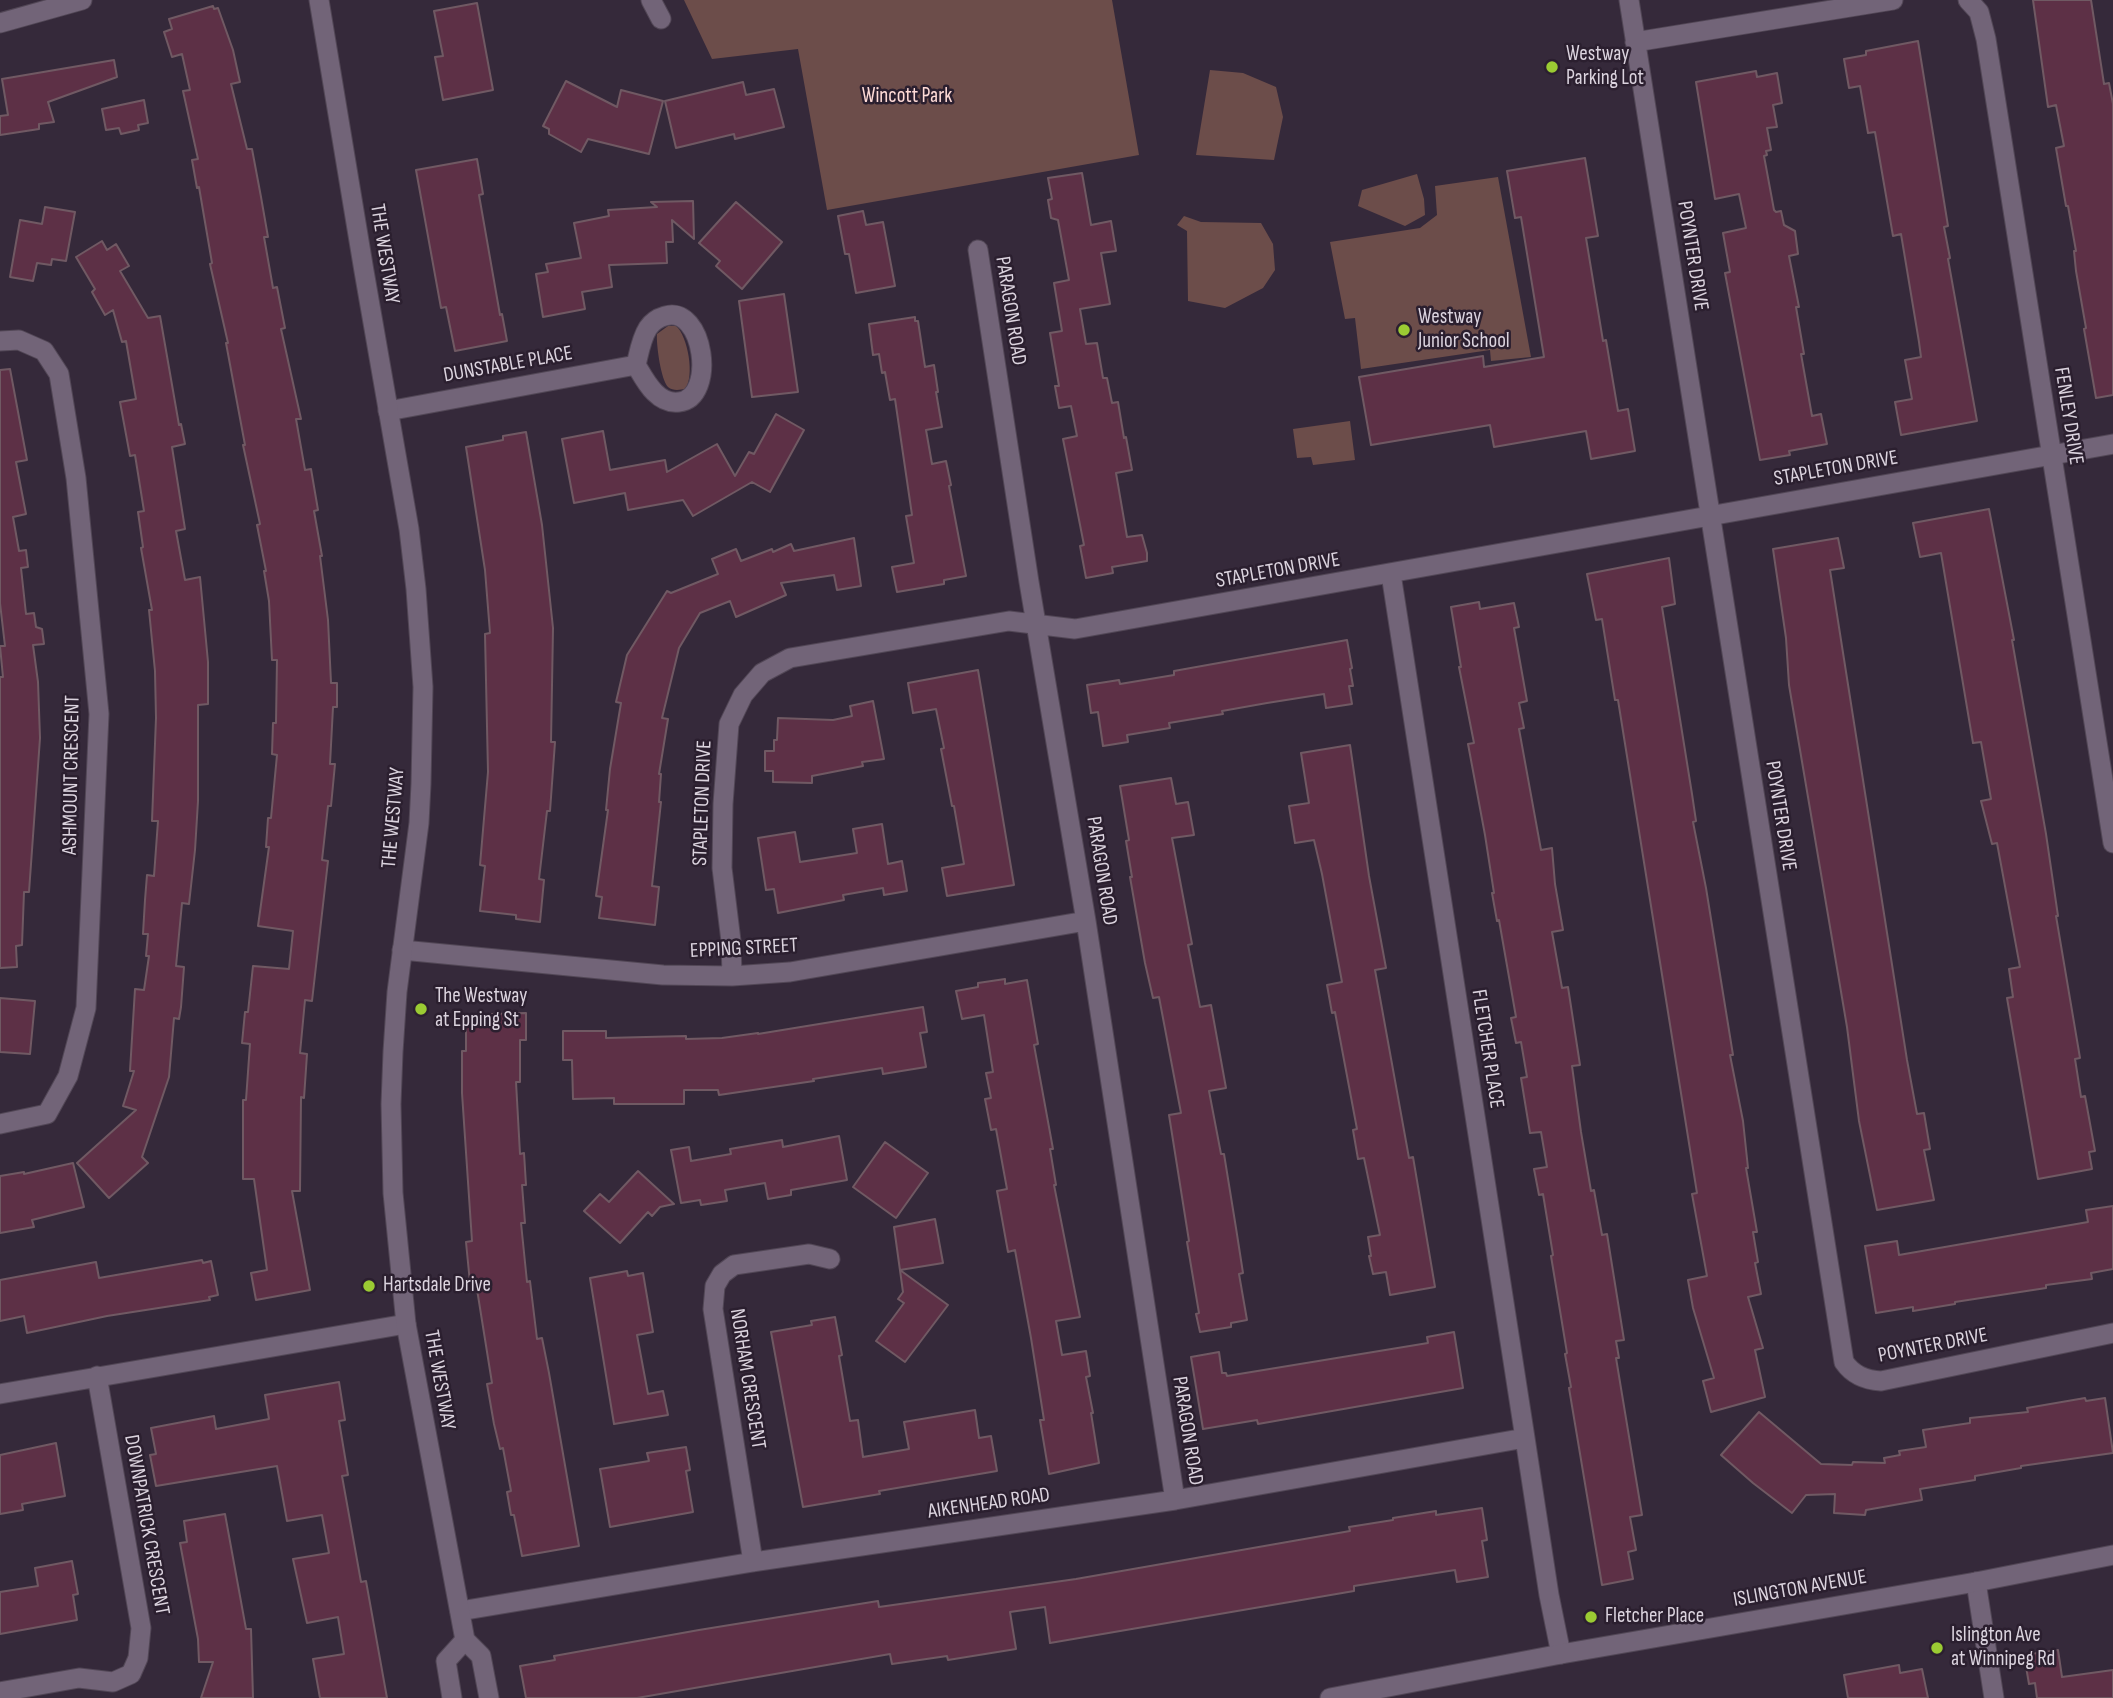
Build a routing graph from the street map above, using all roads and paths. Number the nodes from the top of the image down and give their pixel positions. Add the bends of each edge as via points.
1 (82, 0) edge
2 (320, 0) edge
3 (651, 0) edge
4 (1629, 0) edge
5 (1893, 0) edge
6 (1968, 0) edge
7 (661, 19) dead end
8 (0, 23) edge
9 (1635, 42) junction
10 (978, 250) dead end
11 (0, 341) edge
12 (636, 365) dead end
13 (388, 411) junction
14 (2113, 444) edge
15 (2051, 455) junction
16 (1710, 515) junction
17 (1391, 574) junction
18 (1037, 625) junction
19 (2113, 843) edge
20 (1086, 921) junction
21 (402, 950) junction
22 (732, 976) junction
23 (0, 1124) edge
24 (830, 1259) dead end
25 (406, 1324) junction
26 (2113, 1333) edge
27 (97, 1376) junction
28 (0, 1394) edge
29 (1525, 1438) junction
30 (1175, 1500) junction
31 (2113, 1555) edge
32 (752, 1562) junction
33 (1976, 1582) junction
34 (460, 1611) junction
35 (465, 1640) junction
36 (1561, 1654) junction
37 (0, 1692) edge
38 (452, 1698) edge
39 (489, 1698) edge
40 (1330, 1698) edge
41 (1994, 1698) edge

1 - 8 street
2 - 13 street, THE WESTWAY
3 - 7 street
4 - 9 street, POYNTER DRIVE
5 - 9 street
6 - 15 street, FENLEY DRIVE via 1979,12 1986,38
9 - 16 street, POYNTER DRIVE
10 - 18 street, PARAGON ROAD
11 - 23 street, ASHMOUNT CRESCENT via 19,340 44,351 59,374 76,478 99,713 86,1008 68,1076 47,1114
12 - 13 street, DUNSTABLE PLACE
13 - 21 street, THE WESTWAY via 414,559 423,687 419,823
14 - 15 street, STAPLETON DRIVE
15 - 16 street, STAPLETON DRIVE
15 - 19 street, FENLEY DRIVE
16 - 17 street, STAPLETON DRIVE
16 - 26 street, POYNTER DRIVE via 1844,1362 1862,1378 1886,1380
17 - 18 street, STAPLETON DRIVE via 1075,629
17 - 29 street, FLETCHER PLACE
18 - 20 street, PARAGON ROAD
18 - 22 street, STAPLETON DRIVE via 1010,621 790,658 762,673 743,695 729,724 722,868
20 - 22 street, EPPING STREET via 790,972
20 - 30 street, PARAGON ROAD
21 - 22 street, EPPING STREET via 663,975
21 - 25 street, THE WESTWAY via 391,1104 394,1205
24 - 32 street, NORHAM CRESCENT via 809,1254 734,1265 715,1286 713,1309
25 - 27 street
25 - 34 street, THE WESTWAY
27 - 28 street
27 - 37 street, DOWNPATRICK CRESCENT via 141,1628 138,1658 131,1674 113,1682 79,1678
29 - 30 street, AIKENHEAD ROAD
29 - 36 street, FLETCHER PLACE
30 - 32 street, AIKENHEAD ROAD
31 - 33 street, ISLINGTON AVENUE
32 - 34 street, AIKENHEAD ROAD
33 - 36 street, ISLINGTON AVENUE
33 - 41 street
34 - 35 street, THE WESTWAY
35 - 38 street via 446,1661
35 - 39 street, THE WESTWAY via 481,1656
36 - 40 street, ISLINGTON AVENUE

